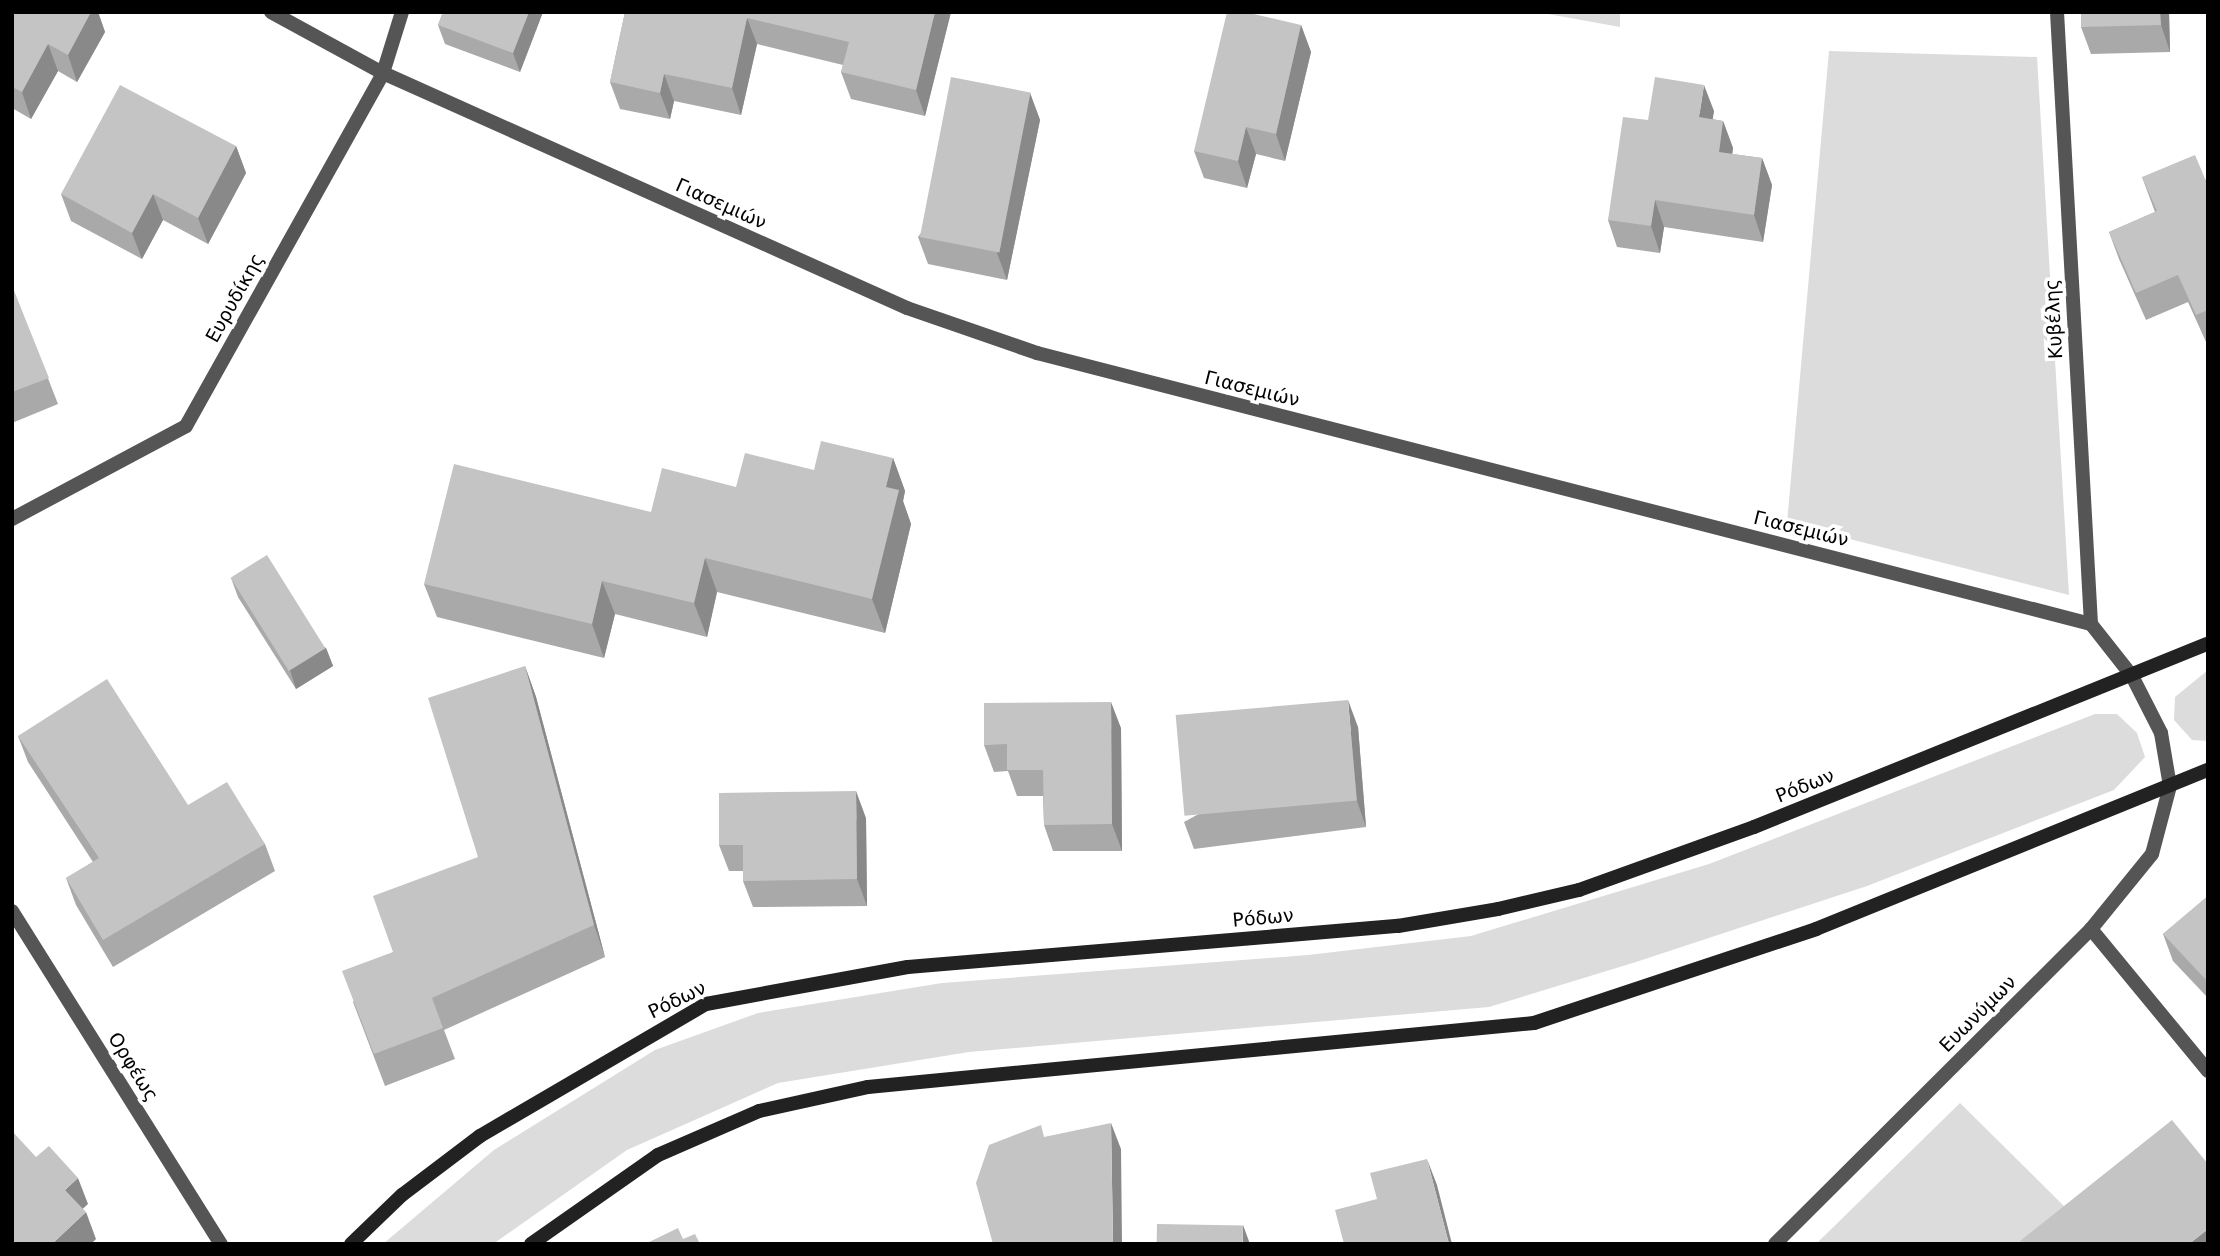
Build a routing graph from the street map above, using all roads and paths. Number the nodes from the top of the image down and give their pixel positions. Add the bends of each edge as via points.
1 (271, 12) edge
2 (402, 12) edge
3 (2057, 12) edge
4 (383, 73) junction
5 (12, 519) edge
6 (2091, 624) junction
7 (2208, 644) edge
8 (2132, 676) junction
9 (2208, 770) edge
10 (2170, 786) junction
11 (12, 911) edge
12 (2091, 929) junction
13 (2208, 1071) edge
14 (217, 1242) edge
15 (351, 1244) edge
16 (531, 1244) edge
17 (1775, 1244) edge

1 - 4 street, Γιασεμιών
2 - 4 street, Ευρυδίκης
3 - 6 street, Κυβέλης
4 - 5 street, Ευρυδίκης via 186,426
4 - 6 street, Γιασεμιών via 907,308 1037,353
6 - 8 street
7 - 8 street, Ρόδων
8 - 10 street via 2161,733
8 - 15 street, Ρόδων via 1754,827 1579,890 1498,909 1398,926 908,967 706,1004 480,1136 402,1195
9 - 10 street
10 - 12 street, Ευωνύμων via 2152,854
10 - 16 street via 1816,929 1534,1023 868,1087 759,1111 658,1155
11 - 14 street, Ορφέως
12 - 13 street
12 - 17 street, Ευωνύμων

